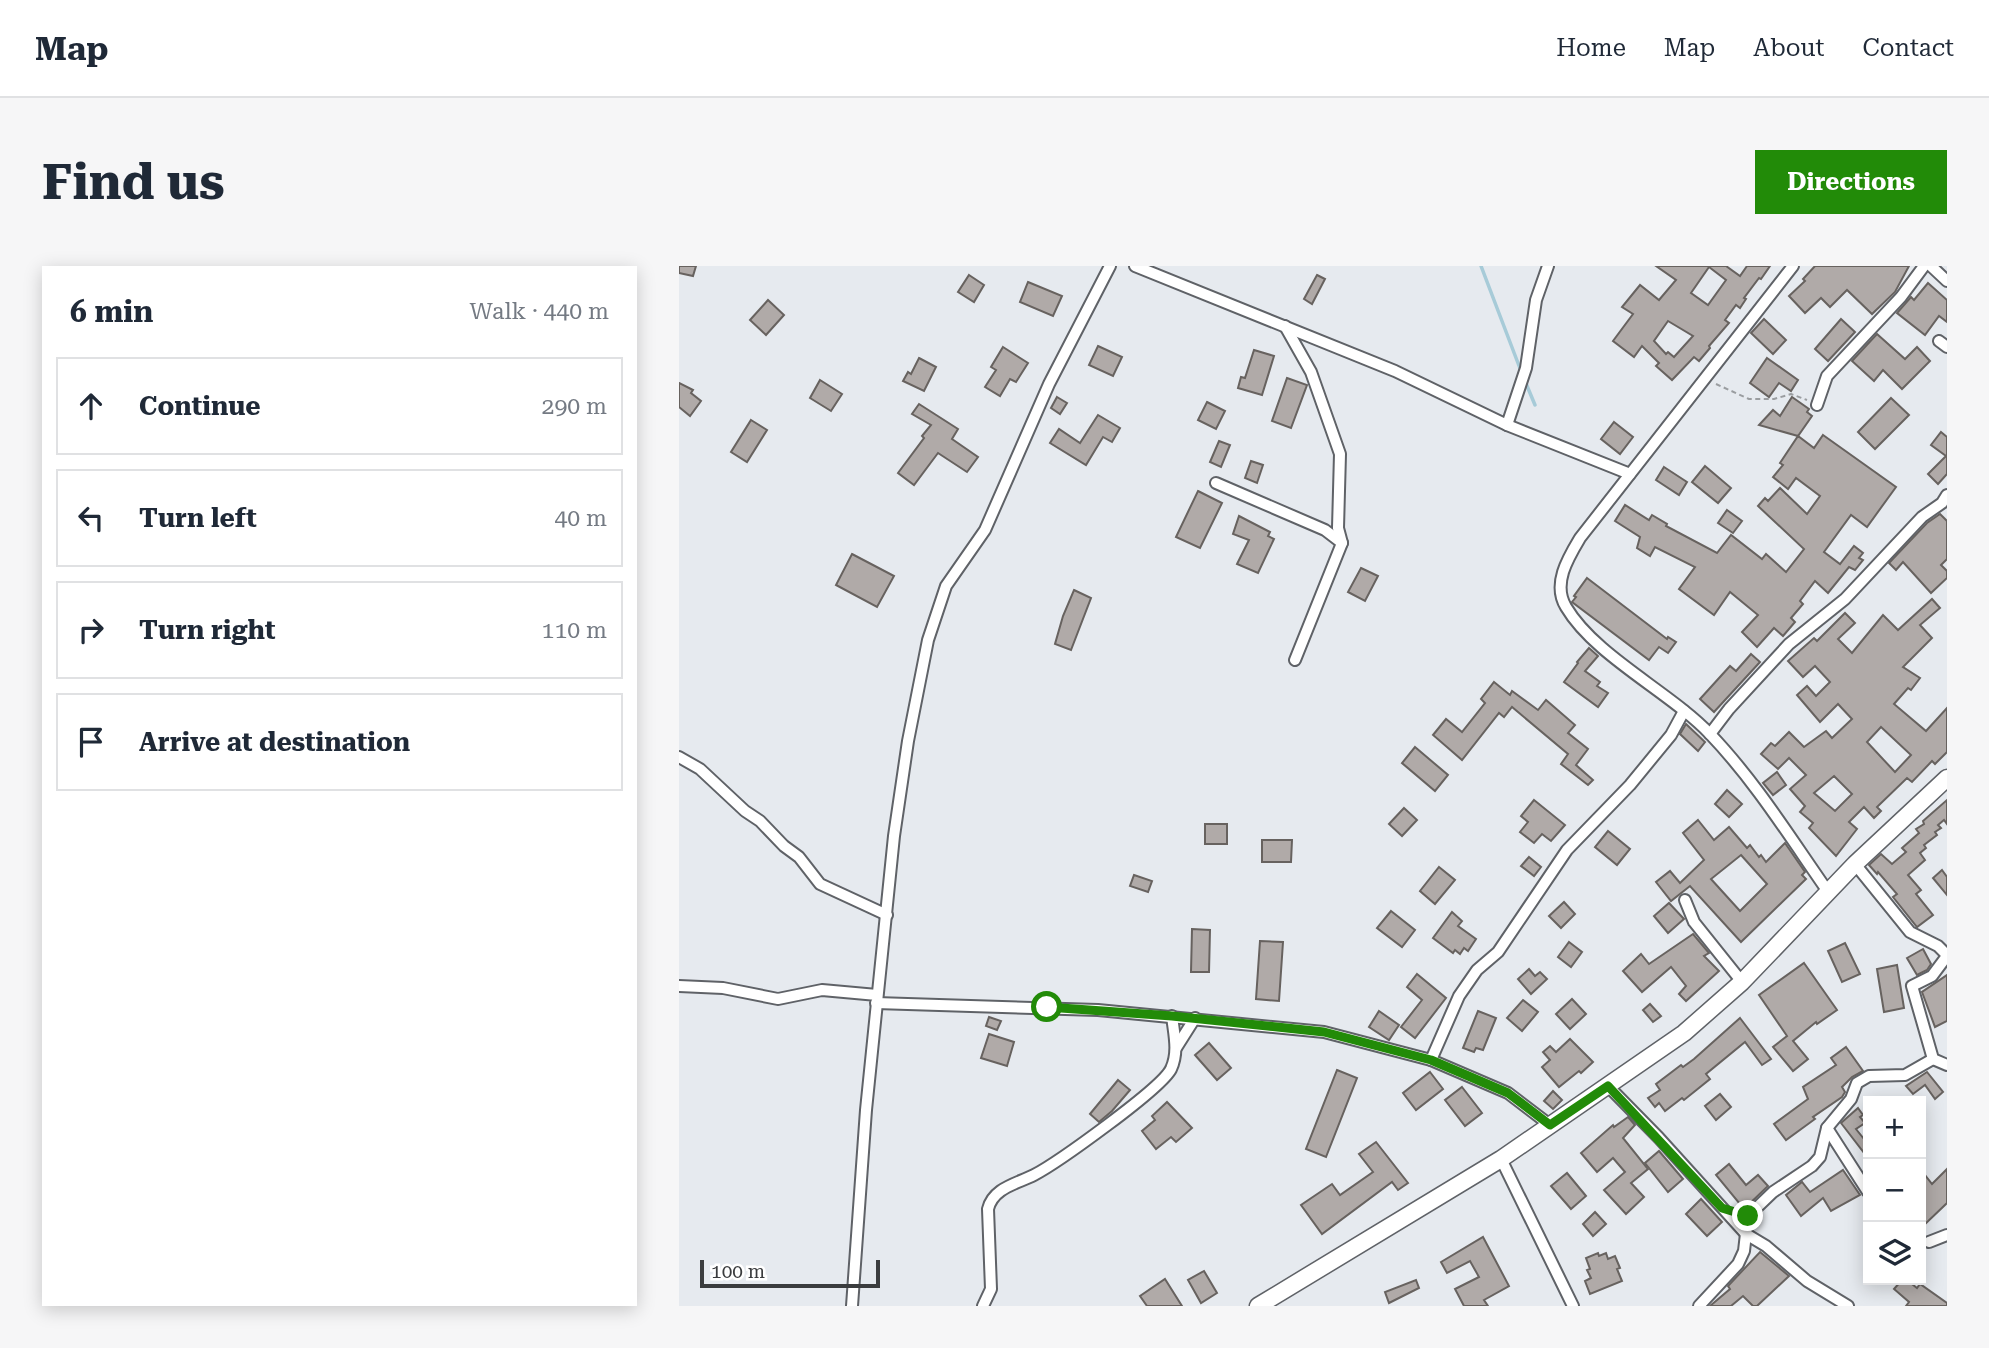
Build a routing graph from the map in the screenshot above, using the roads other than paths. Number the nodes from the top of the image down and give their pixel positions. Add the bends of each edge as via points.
1 (1110, 266) edge
2 (1135, 266) edge
3 (1548, 266) edge
4 (1793, 266) edge
5 (1924, 266) edge
6 (1931, 266) edge
7 (1946, 278) edge
8 (1285, 326) junction
9 (1818, 405) road end
10 (1507, 425) junction
11 (1630, 474) junction
12 (1216, 483) dead end
13 (1947, 495) edge
14 (1342, 543) junction
15 (1295, 660) dead end
16 (1684, 710) junction
17 (1710, 734) junction
18 (679, 757) edge
19 (1947, 778) edge
20 (1856, 864) junction
21 (1829, 893) junction
22 (1685, 901) dead end
23 (887, 915) junction
24 (1942, 943) edge
25 (1947, 956) edge
26 (1742, 982) junction
27 (679, 986) edge
28 (877, 999) junction
29 (1172, 1016) junction
30 (1195, 1018) junction
31 (1176, 1048) junction
32 (1933, 1059) junction
33 (1431, 1060) junction
34 (1947, 1065) edge
35 (1608, 1086) junction
36 (1550, 1125) junction
37 (1827, 1128) junction
38 (1501, 1159) junction
39 (1863, 1184) edge
40 (1722, 1208) junction
41 (1748, 1216) junction
42 (1746, 1234) junction
43 (1947, 1235) edge
44 (1929, 1242) dead end
45 (852, 1306) edge
46 (983, 1306) edge
47 (1258, 1306) edge
48 (1573, 1306) edge
49 (1699, 1306) edge
50 (1848, 1306) edge

1 - 23 street via 1049,384 985,530 946,586 928,640 908,741
2 - 8 street
3 - 10 street via 1536,300 1526,368
4 - 11 street
5 - 9 street via 1902,298 1827,376
6 - 7 street
8 - 10 street via 1395,371
8 - 14 street via 1311,372 1340,454 1338,527
10 - 11 street
11 - 16 street via 1569,557 1560,583 1562,597 1601,646
12 - 14 street via 1325,530
13 - 17 street via 1845,599 1789,644
14 - 15 street
16 - 17 street
16 - 33 street via 1671,735 1567,850 1498,952 1471,979
17 - 21 street via 1761,794
18 - 23 street via 700,769 760,821 820,884
19 - 20 main road
20 - 21 main road
20 - 24 street via 1910,932
21 - 26 main road
22 - 26 street via 1694,922
23 - 28 street
24 - 25 street
25 - 32 street via 1932,976 1912,986
26 - 35 main road via 1684,1033
27 - 28 street via 723,988 778,999 822,990
28 - 29 street
28 - 45 street
29 - 30 street
29 - 31 street
30 - 31 street
30 - 33 street via 1324,1032
31 - 46 street via 1165,1078 1037,1174 995,1193 988,1209 991,1289
32 - 34 street
32 - 37 street via 1905,1075 1869,1076 1857,1083
33 - 36 street via 1508,1093
35 - 36 main road
35 - 40 street
36 - 38 main road
37 - 39 street
37 - 41 street via 1820,1157 1812,1166 1773,1192
38 - 47 main road
38 - 48 street
40 - 41 street
40 - 42 street
41 - 42 street
42 - 49 street via 1738,1264
42 - 50 street
43 - 44 street

